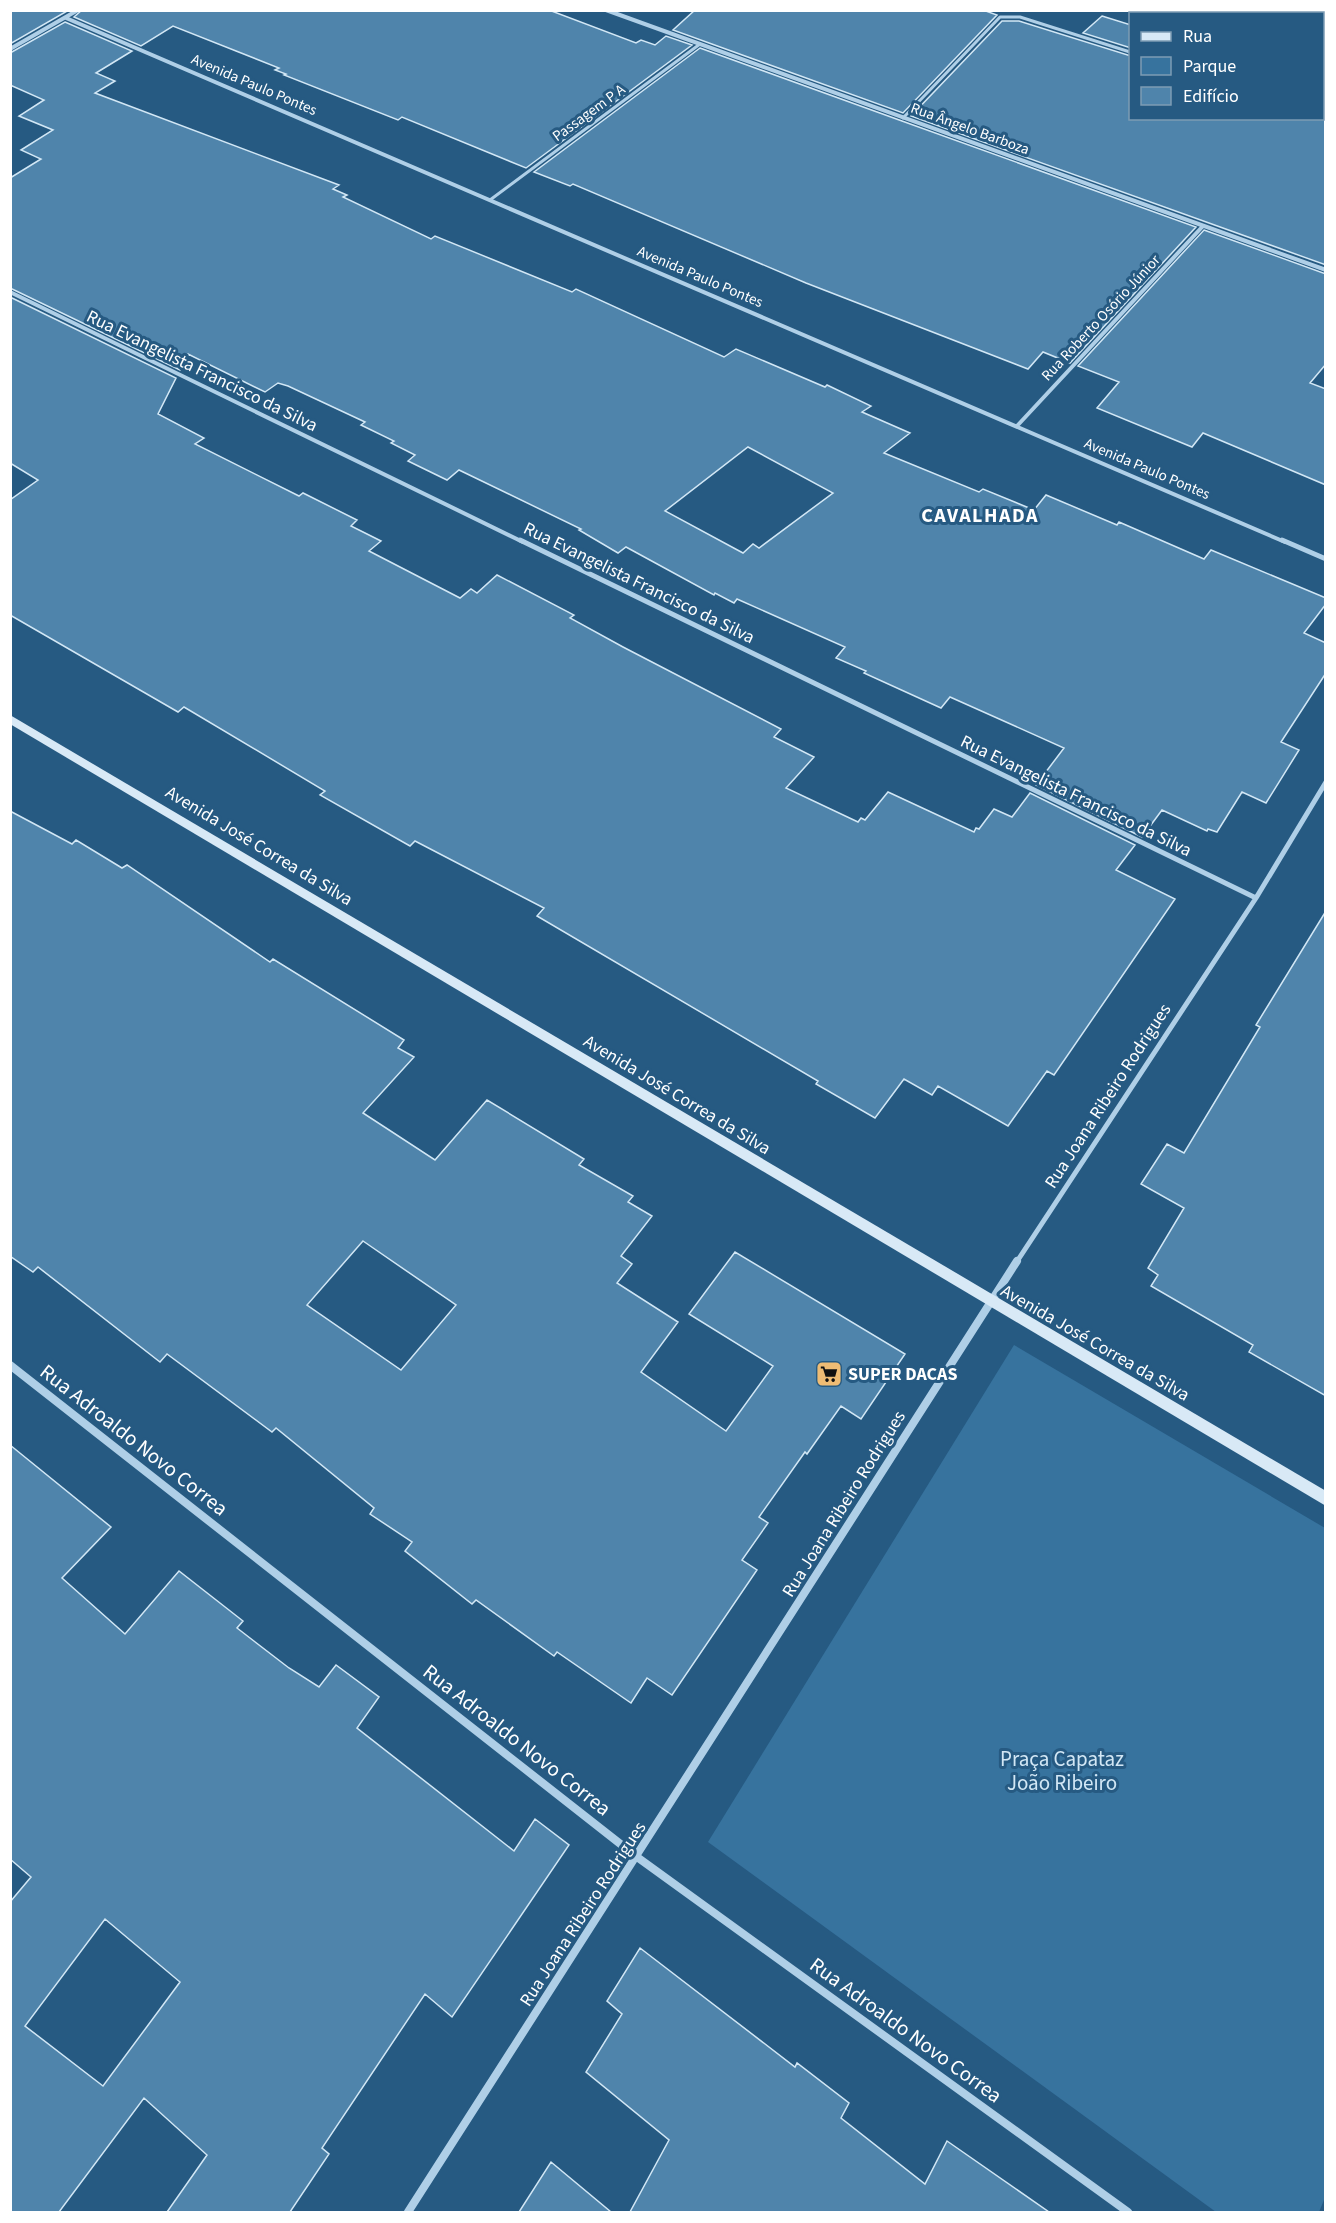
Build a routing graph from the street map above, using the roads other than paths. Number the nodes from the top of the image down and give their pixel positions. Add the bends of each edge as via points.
1 (78, 10) edge
2 (606, 10) edge
3 (66, 18) junction
4 (700, 44) junction
5 (10, 49) edge
6 (1129, 51) edge
7 (903, 118) junction
8 (490, 200) junction
9 (1203, 226) junction
10 (1326, 270) edge
11 (10, 292) edge
12 (1017, 426) junction
13 (1326, 559) edge
14 (10, 719) edge
15 (1326, 782) edge
16 (1256, 898) junction
17 (990, 1302) junction
18 (10, 1365) edge
19 (1326, 1499) edge
20 (637, 1857) junction
21 (408, 2212) edge
22 (1128, 2212) edge

1 - 3 street
2 - 4 street, Rua Ângelo Barboza
3 - 5 street
3 - 8 street, Avenida Paulo Pontes
4 - 7 street, Rua Ângelo Barboza
4 - 8 lane, Passagem P A
6 - 7 lane via 1020,17 1000,17
7 - 9 street, Rua Ângelo Barboza
8 - 12 street, Avenida Paulo Pontes
9 - 10 street, Rua Ângelo Barboza
9 - 12 street, Rua Roberto Osório Júnior
11 - 16 street, Rua Evangelista Francisco da Silva
12 - 13 street, Avenida Paulo Pontes
14 - 17 street, Avenida José Correa da Silva
15 - 16 street, Rua Joana Ribeiro Rodrigues
16 - 17 street, Rua Joana Ribeiro Rodrigues
17 - 19 street, Avenida José Correa da Silva
17 - 20 street, Rua Joana Ribeiro Rodrigues
18 - 20 street, Rua Adroaldo Novo Correa
20 - 21 street, Rua Joana Ribeiro Rodrigues
20 - 22 street, Rua Adroaldo Novo Correa

